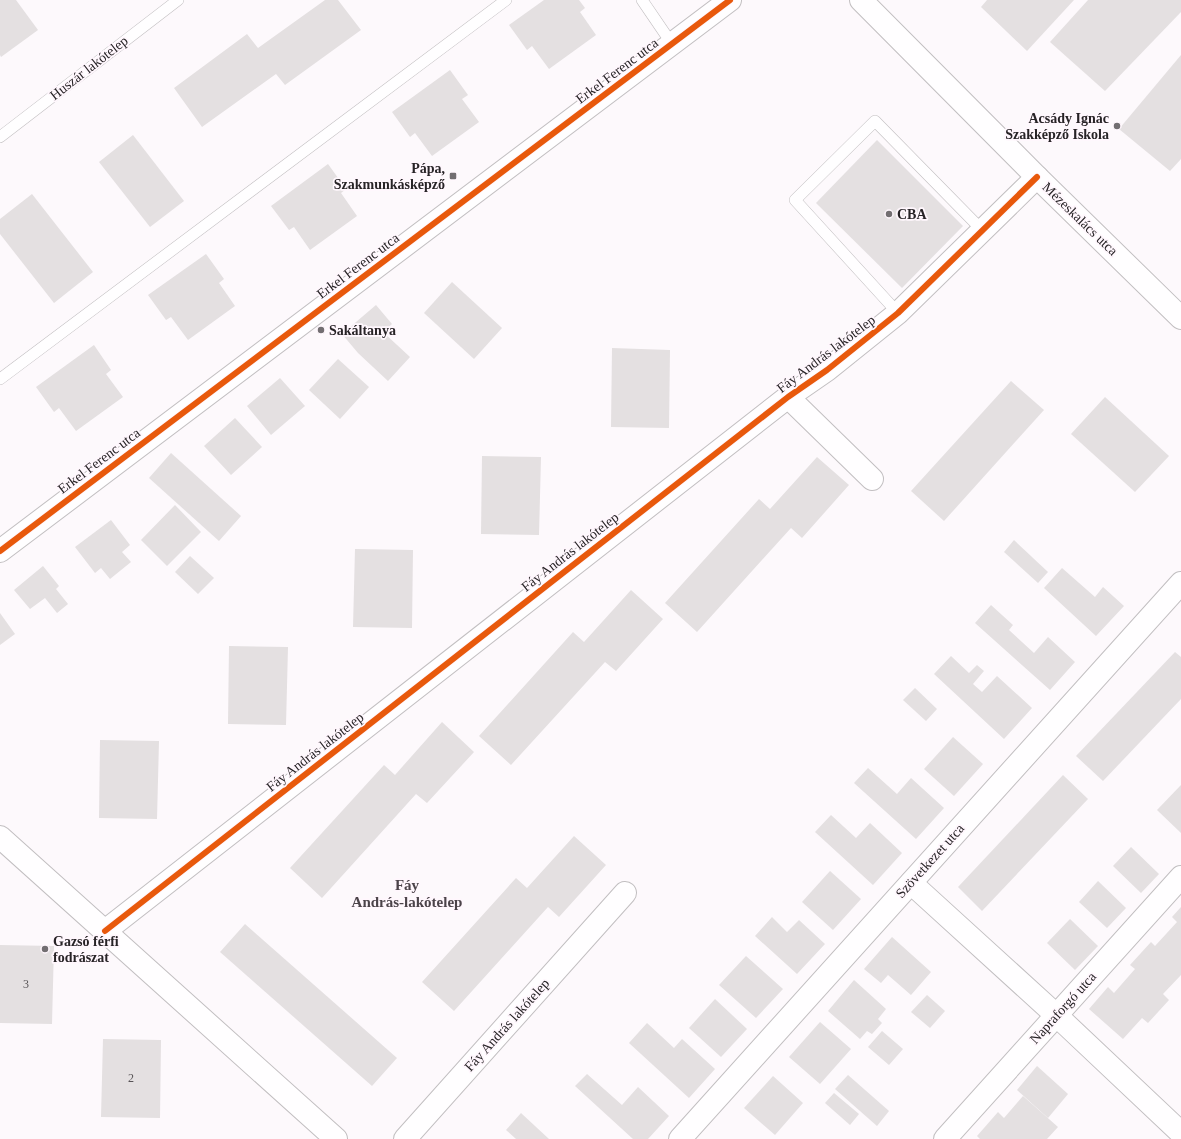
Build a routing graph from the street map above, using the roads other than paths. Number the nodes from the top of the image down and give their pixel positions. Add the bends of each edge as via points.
1 (178, 0) edge
2 (506, 0) edge
3 (642, 0) edge
4 (730, 0) edge
5 (862, 0) edge
6 (672, 44) junction
7 (0, 137) edge
8 (1037, 177) junction
9 (983, 231) junction
10 (898, 313) junction
11 (1181, 318) edge
12 (0, 379) edge
13 (788, 397) junction
14 (872, 479) dead end
15 (0, 551) edge
16 (1181, 583) edge
17 (0, 837) edge
18 (1181, 877) edge
19 (911, 883) junction
20 (625, 893) dead end
21 (105, 931) junction
22 (1056, 1015) junction
23 (1181, 1133) edge
24 (336, 1139) edge
25 (405, 1139) edge
26 (680, 1139) edge
27 (945, 1139) edge

1 - 7 lane, Huszár lakótelep
2 - 12 lane
3 - 6 lane
4 - 6 street, Erkel Ferenc utca
5 - 8 street, Mézeskalács utca
6 - 15 street, Erkel Ferenc utca
8 - 9 street, Fáy András lakótelep
8 - 11 street, Mézeskalács utca
9 - 10 street, Fáy András lakótelep
9 - 10 lane via 875,121 796,200
10 - 13 street, Fáy András lakótelep via 827,370
13 - 14 street, Fáy András lakótelep
13 - 21 street, Fáy András lakótelep
16 - 19 street, Szövetkezet utca
17 - 21 street
18 - 22 street, Napraforgó utca
19 - 22 street
19 - 26 street, Szövetkezet utca
20 - 25 street, Fáy András lakótelep
21 - 24 street
22 - 23 street
22 - 27 street, Napraforgó utca

